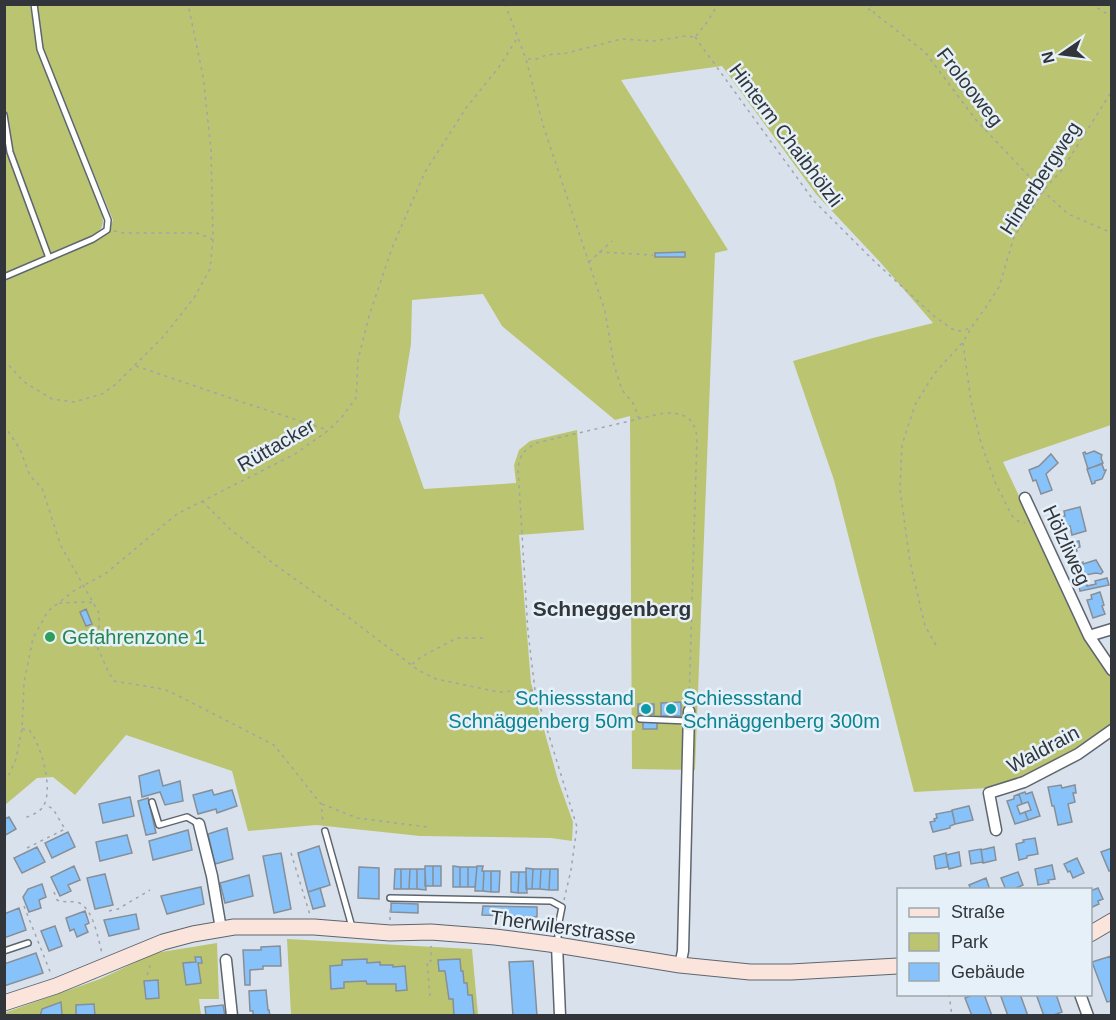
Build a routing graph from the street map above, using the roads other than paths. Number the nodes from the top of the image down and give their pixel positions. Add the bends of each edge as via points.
1 (33, 4) edge
2 (4, 115) edge
3 (49, 258) junction
4 (4, 277) edge
5 (1025, 498) dead end
6 (1112, 629) edge
7 (1089, 636) junction
8 (1112, 670) edge
9 (688, 716) joint
10 (640, 719) dead end
11 (1112, 730) edge
12 (152, 802) dead end
13 (199, 824) joint
14 (996, 830) dead end
15 (325, 831) road end
16 (390, 898) road end
17 (1112, 921) edge
18 (221, 929) junction
19 (352, 931) junction
20 (1092, 933) edge
21 (28, 943) dead end
22 (558, 945) junction
23 (4, 951) edge
24 (226, 960) dead end
25 (680, 965) junction
26 (897, 966) edge
27 (1081, 996) edge
28 (4, 1003) edge
29 (232, 1016) edge
30 (560, 1016) edge
31 (1088, 1016) edge

1 - 3 lane via 40,49 108,220 107,230
2 - 3 lane via 10,152
3 - 4 lane
5 - 7 street, Hölzliweg
6 - 7 street
7 - 8 street, Hölzliweg
9 - 10 lane
9 - 25 street
11 - 14 street, Waldrain via 1078,754 1024,782 989,793
12 - 13 lane via 159,825 188,817
13 - 18 street
15 - 19 lane
16 - 22 lane via 551,901 562,907
17 - 20 main road
18 - 19 main road, Therwilerstrasse via 314,927
18 - 28 main road, Therwilerstrasse via 163,942
19 - 22 main road, Therwilerstrasse via 431,932
21 - 23 lane
22 - 25 main road, Therwilerstrasse
22 - 30 street
24 - 29 street
25 - 26 main road, Therwilerstrasse via 750,972
27 - 31 street

